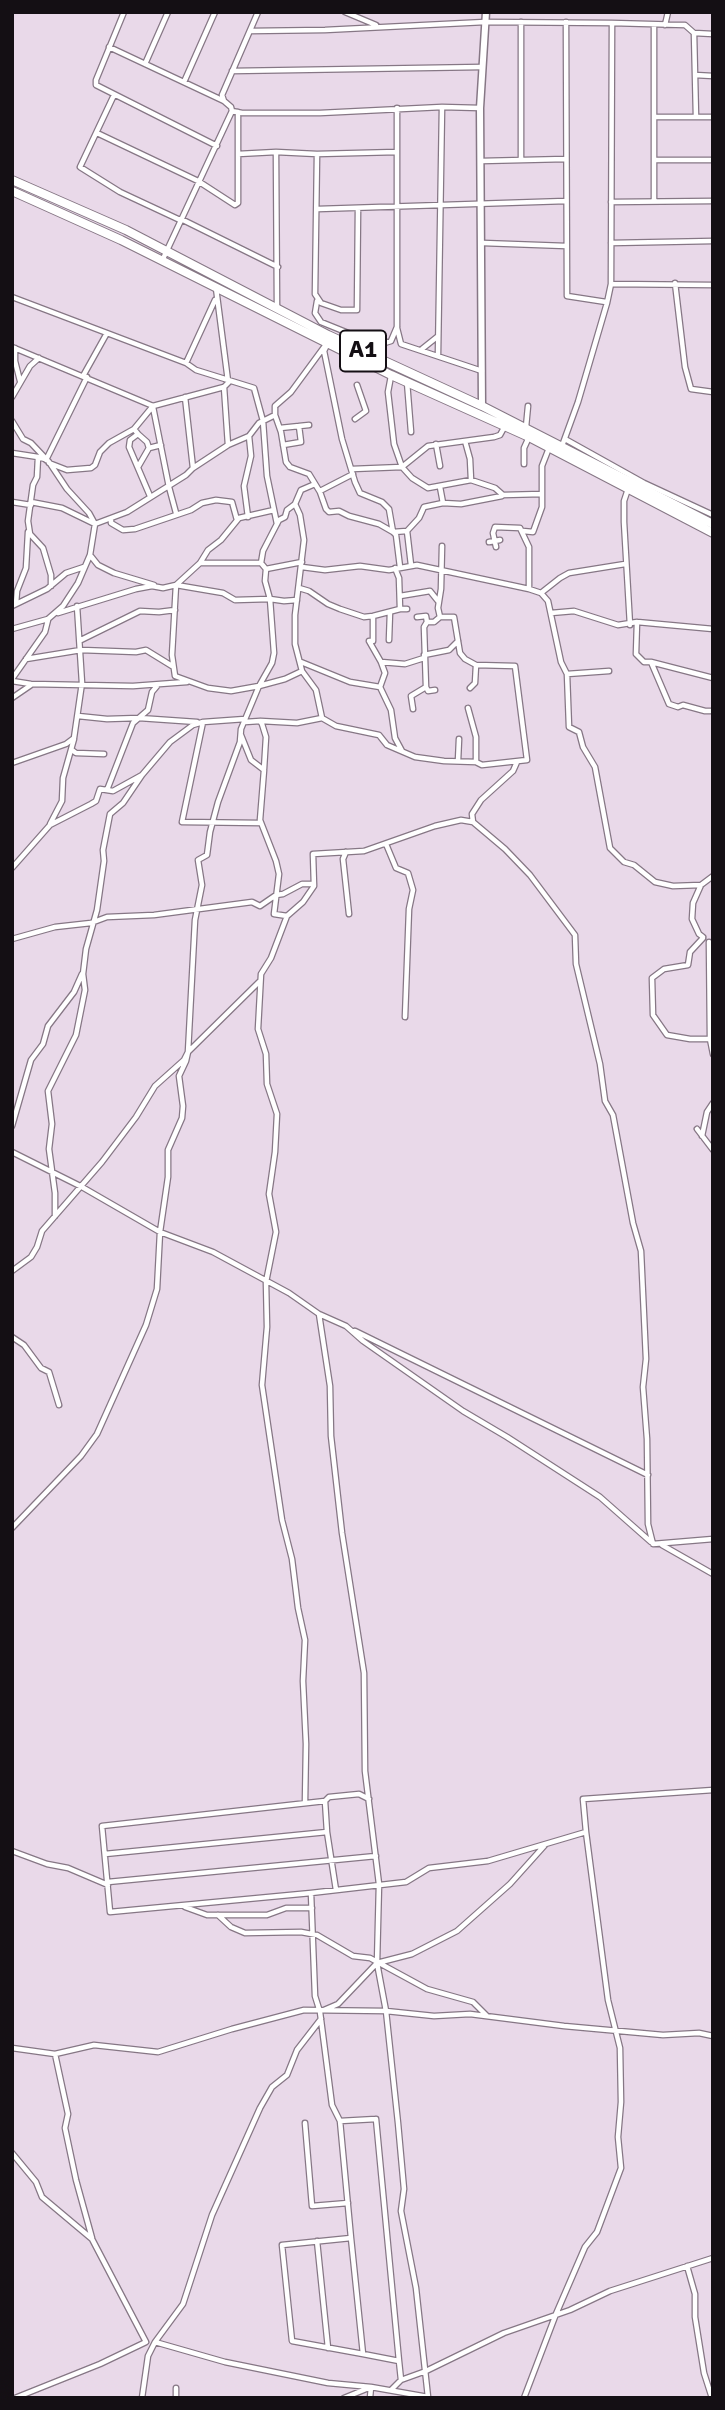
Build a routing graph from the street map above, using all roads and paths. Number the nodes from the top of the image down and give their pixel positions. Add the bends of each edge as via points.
1 (124, 12) edge
2 (168, 12) edge
3 (215, 12) edge
4 (258, 12) edge
5 (345, 12) edge
6 (486, 12) edge
7 (668, 12) edge
8 (485, 22) junction
9 (521, 22) junction
10 (566, 22) junction
11 (612, 23) junction
12 (654, 25) junction
13 (666, 25) junction
14 (377, 26) junction
15 (250, 31) junction
16 (694, 33) junction
17 (713, 34) edge
18 (109, 47) junction
19 (145, 64) junction
20 (482, 66) junction
21 (232, 71) junction
22 (695, 75) junction
23 (713, 76) edge
24 (184, 82) junction
25 (114, 95) junction
26 (224, 102) junction
27 (442, 107) junction
28 (397, 108) junction
29 (480, 108) junction
30 (235, 112) junction
31 (654, 117) junction
32 (696, 117) junction
33 (713, 117) edge
34 (97, 133) junction
35 (217, 146) junction
36 (276, 152) junction
37 (397, 152) junction
38 (317, 153) junction
39 (238, 155) junction
40 (566, 159) junction
41 (521, 160) junction
42 (654, 160) junction
43 (713, 160) edge
44 (481, 161) junction
45 (12, 180) edge
46 (198, 181) junction
47 (12, 191) edge
48 (566, 201) junction
49 (654, 201) junction
50 (713, 201) edge
51 (611, 202) junction
52 (482, 203) junction
53 (439, 204) junction
54 (397, 206) junction
55 (358, 208) junction
56 (318, 209) junction
57 (180, 219) junction
58 (713, 241) edge
59 (483, 243) junction
60 (611, 243) junction
61 (566, 246) junction
62 (166, 250) junction
63 (162, 261) junction
64 (278, 267) junction
65 (675, 283) junction
66 (611, 284) junction
67 (713, 285) edge
68 (216, 288) junction
69 (12, 297) edge
70 (216, 299) junction
71 (317, 300) junction
72 (607, 303) junction
73 (277, 309) junction
74 (397, 326) junction
75 (107, 333) junction
76 (437, 337) junction
77 (327, 343) junction
78 (14, 347) edge
79 (421, 350) junction
80 (438, 355) junction
81 (40, 358) junction
82 (186, 363) junction
83 (483, 372) junction
84 (391, 375) junction
85 (85, 376) junction
86 (229, 382) junction
87 (407, 382) junction
88 (20, 383) junction
89 (358, 386) dead end
90 (224, 387) junction
91 (713, 392) edge
92 (12, 397) edge
93 (184, 397) junction
94 (153, 406) junction
95 (482, 406) junction
96 (528, 406) dead end
97 (275, 415) junction
98 (355, 419) dead end
99 (12, 421) edge
100 (263, 421) junction
101 (309, 425) dead end
102 (299, 426) junction
103 (505, 426) junction
104 (279, 428) junction
105 (525, 428) junction
106 (136, 431) junction
107 (411, 432) dead end
108 (249, 436) junction
109 (528, 437) junction
110 (465, 441) junction
111 (563, 443) junction
112 (436, 444) junction
113 (161, 445) junction
114 (228, 445) junction
115 (283, 445) junction
116 (149, 447) junction
117 (549, 448) junction
118 (12, 453) edge
119 (38, 457) junction
120 (47, 461) junction
121 (524, 464) dead end
122 (440, 466) dead end
123 (138, 467) junction
124 (402, 467) junction
125 (193, 468) junction
126 (353, 471) junction
127 (471, 480) junction
128 (315, 484) junction
129 (440, 486) junction
130 (169, 487) junction
131 (628, 489) junction
132 (320, 492) junction
133 (542, 494) junction
134 (503, 495) junction
135 (150, 496) junction
136 (12, 502) edge
137 (31, 503) junction
138 (443, 503) junction
139 (295, 504) junction
140 (274, 510) junction
141 (176, 513) junction
142 (713, 515) edge
143 (248, 517) junction
144 (112, 519) junction
145 (237, 520) junction
146 (95, 524) junction
147 (713, 524) edge
148 (277, 525) junction
149 (28, 527) junction
150 (407, 531) junction
151 (522, 531) junction
152 (393, 532) junction
153 (713, 533) edge
154 (495, 543) dead end
155 (442, 546) dead end
156 (90, 555) junction
157 (200, 563) junction
158 (261, 564) junction
159 (625, 564) junction
160 (302, 565) junction
161 (411, 565) junction
162 (85, 567) junction
163 (397, 567) junction
164 (266, 569) junction
165 (442, 570) junction
166 (176, 585) junction
167 (51, 586) junction
168 (163, 588) junction
169 (299, 588) junction
170 (529, 589) junction
171 (541, 593) junction
172 (400, 596) junction
173 (270, 599) junction
174 (298, 600) junction
175 (439, 602) junction
176 (14, 605) edge
177 (77, 607) junction
178 (407, 608) dead end
179 (400, 609) junction
180 (175, 610) junction
181 (390, 612) junction
182 (551, 613) junction
183 (55, 615) junction
184 (373, 616) junction
185 (417, 617) dead end
186 (440, 617) junction
187 (48, 619) junction
188 (427, 622) junction
189 (637, 622) junction
190 (630, 625) junction
191 (12, 629) edge
192 (713, 629) edge
193 (81, 640) junction
194 (389, 640) dead end
195 (458, 641) junction
196 (81, 650) junction
197 (424, 657) junction
198 (26, 659) junction
199 (300, 662) junction
200 (382, 662) junction
201 (651, 662) junction
202 (476, 665) junction
203 (173, 667) junction
204 (302, 671) junction
205 (609, 671) dead end
206 (566, 674) junction
207 (713, 678) edge
208 (12, 680) edge
209 (188, 682) junction
210 (32, 684) junction
211 (82, 684) junction
212 (157, 686) junction
213 (259, 686) junction
214 (380, 687) junction
215 (426, 687) junction
216 (470, 688) dead end
217 (435, 690) dead end
218 (12, 698) edge
219 (468, 708) dead end
220 (413, 709) dead end
221 (713, 711) edge
222 (78, 716) junction
223 (139, 718) junction
224 (322, 718) junction
225 (245, 720) junction
226 (260, 721) junction
227 (201, 722) junction
228 (241, 734) junction
229 (74, 738) junction
230 (459, 739) dead end
231 (72, 750) junction
232 (403, 752) junction
233 (104, 754) dead end
234 (458, 761) junction
235 (476, 762) junction
236 (517, 762) junction
237 (12, 763) edge
238 (264, 770) junction
239 (142, 775) junction
240 (107, 790) junction
241 (212, 822) junction
242 (473, 822) junction
243 (261, 823) junction
244 (50, 825) junction
245 (386, 844) junction
246 (346, 852) junction
247 (12, 868) edge
248 (713, 876) edge
249 (314, 884) junction
250 (701, 885) junction
251 (276, 895) junction
252 (197, 910) junction
253 (349, 914) dead end
254 (288, 916) junction
255 (94, 922) junction
256 (703, 937) junction
257 (12, 939) edge
258 (709, 942) junction
259 (713, 948) edge
260 (83, 974) junction
261 (260, 981) junction
262 (405, 1017) dead end
263 (711, 1037) edge
264 (188, 1052) junction
265 (713, 1054) edge
266 (713, 1102) edge
267 (12, 1126) edge
268 (697, 1129) dead end
269 (702, 1136) junction
270 (713, 1150) edge
271 (12, 1152) edge
272 (51, 1171) junction
273 (82, 1187) junction
274 (55, 1216) junction
275 (160, 1232) junction
276 (12, 1271) edge
277 (266, 1282) junction
278 (318, 1314) junction
279 (348, 1328) junction
280 (12, 1337) edge
281 (60, 1405) dead end
282 (648, 1475) junction
283 (12, 1528) edge
284 (713, 1539) edge
285 (653, 1544) junction
286 (713, 1574) edge
287 (713, 1790) edge
288 (369, 1799) junction
289 (325, 1801) junction
290 (305, 1803) junction
291 (327, 1832) junction
292 (586, 1832) junction
293 (545, 1845) junction
294 (12, 1852) edge
295 (105, 1854) junction
296 (376, 1856) junction
297 (331, 1860) junction
298 (108, 1883) junction
299 (379, 1884) junction
300 (336, 1890) junction
301 (311, 1894) junction
302 (181, 1905) junction
303 (312, 1908) junction
304 (218, 1915) junction
305 (313, 1934) junction
306 (377, 1963) junction
307 (386, 2011) junction
308 (320, 2012) junction
309 (488, 2016) junction
310 (321, 2019) junction
311 (616, 2030) junction
312 (713, 2036) edge
313 (12, 2048) edge
314 (55, 2054) junction
315 (340, 2121) junction
316 (305, 2123) dead end
317 (12, 2153) edge
318 (348, 2203) junction
319 (351, 2238) junction
320 (92, 2239) junction
321 (317, 2241) junction
322 (713, 2258) edge
323 (687, 2266) junction
324 (555, 2314) junction
325 (155, 2342) junction
326 (328, 2348) junction
327 (362, 2354) junction
328 (399, 2361) junction
329 (426, 2371) junction
330 (401, 2380) junction
331 (371, 2387) junction
332 (176, 2388) dead end
333 (391, 2390) junction
334 (429, 2397) edge
335 (15, 2398) edge
336 (142, 2398) edge
337 (176, 2398) edge
338 (344, 2398) edge
339 (370, 2398) edge
340 (524, 2398) edge
341 (712, 2398) edge

1 - 18 street
2 - 19 street
3 - 24 street
4 - 15 street
5 - 14 street
6 - 8 street
7 - 13 street
8 - 9 street
8 - 14 street
8 - 20 street
9 - 10 street
9 - 41 street
10 - 11 street
10 - 40 street
11 - 12 street
11 - 51 street
12 - 13 street
12 - 31 street
13 - 16 street via 685,25
14 - 15 street
15 - 21 street
16 - 17 street
16 - 22 street
18 - 19 street
18 - 25 street via 95,83
19 - 24 street
20 - 21 street
20 - 29 street
21 - 26 street via 222,95
22 - 23 street
22 - 32 street
24 - 26 street
25 - 34 street
25 - 35 street
26 - 30 street
27 - 28 street
27 - 29 street
27 - 53 street
28 - 30 street
28 - 37 street
29 - 44 street
30 - 35 street
30 - 39 street
31 - 32 street
31 - 42 street
32 - 33 street
34 - 46 street
34 - 57 street via 81,169
35 - 46 street
36 - 38 street
36 - 39 street
36 - 64 street
37 - 38 street
37 - 54 street
38 - 56 street
39 - 46 street via 237,205
40 - 41 street
40 - 48 street
41 - 44 street
42 - 43 street
42 - 49 street
44 - 52 street
45 - 62 highway, A1
46 - 57 street
47 - 63 highway, A1
48 - 52 street
48 - 61 street
49 - 50 street
49 - 51 street
51 - 60 street
52 - 53 street
52 - 59 street
53 - 54 street
53 - 76 street
54 - 55 street
54 - 74 street
55 - 56 street
55 - 71 street via 357,310 341,310
56 - 71 street
57 - 62 street
57 - 64 street
58 - 60 street
59 - 61 street
59 - 83 street
60 - 66 street
61 - 72 street via 566,296
62 - 63 street
62 - 73 highway, A1
63 - 68 highway, A1
64 - 73 street
65 - 66 street
65 - 67 street
65 - 91 street via 691,389
66 - 72 street
68 - 70 street
68 - 77 highway, A1
69 - 75 street
70 - 82 street
70 - 86 street
71 - 74 street via 315,313 321,322 378,345 391,341
72 - 111 street
73 - 95 highway, A1
74 - 79 street via 401,344
75 - 82 street
75 - 85 street
76 - 79 street
76 - 80 street
77 - 84 highway, A1
77 - 97 street via 275,406
77 - 126 street via 324,351
78 - 81 street
78 - 88 street
79 - 80 street
80 - 83 street
81 - 85 street
81 - 88 street
82 - 86 street
83 - 95 street
84 - 87 highway, A1
84 - 124 street via 394,444
85 - 94 street
85 - 120 street
86 - 90 street
86 - 100 street via 254,388
87 - 103 highway, A1
87 - 107 street
88 - 92 street
89 - 98 street via 366,411
90 - 93 street
90 - 114 street
93 - 94 street
93 - 125 street
94 - 106 street
94 - 113 street
95 - 105 highway, A1
96 - 105 street
97 - 100 street
97 - 104 street
99 - 120 street via 23,439
100 - 108 street
100 - 140 street
101 - 102 street
102 - 104 street
102 - 115 street via 301,442
103 - 109 highway, A1
103 - 110 street via 500,435
104 - 115 street
105 - 111 highway, A1
106 - 116 street
106 - 120 street via 113,439 91,468 68,470
106 - 123 street via 129,447
108 - 114 street
108 - 143 street via 251,456 244,486
109 - 117 highway, A1
109 - 121 street
110 - 112 street
110 - 127 street
111 - 142 street
111 - 147 highway, A1
112 - 122 street
112 - 124 street
113 - 116 street
113 - 130 street
114 - 125 street
115 - 128 street via 290,467 309,474
116 - 123 street
117 - 131 highway, A1
117 - 133 street via 542,466
118 - 119 street
119 - 120 street
119 - 137 street
120 - 146 street
123 - 135 street
124 - 126 street
124 - 129 street via 428,488
125 - 130 street
126 - 132 street
126 - 152 street via 360,493 389,509
127 - 129 street
127 - 134 street
128 - 132 street
128 - 139 street via 301,490
129 - 138 street
130 - 135 street
130 - 141 street
131 - 153 highway, A1
131 - 159 street
132 - 152 street via 329,512 339,511
133 - 134 street
133 - 151 street via 533,532
134 - 138 street
135 - 144 street
136 - 137 street
137 - 146 street via 62,509
137 - 149 street
138 - 150 street via 424,507
139 - 148 street
139 - 160 street via 304,540
140 - 143 street
140 - 148 street
141 - 144 street via 135,529 123,530 111,523
141 - 145 street via 219,500 232,502
143 - 145 street
144 - 146 street
145 - 157 street
146 - 156 street
148 - 158 street via 264,547
149 - 167 street via 43,548
149 - 176 street via 26,568
150 - 152 street
150 - 161 street
151 - 154 street via 516,526 495,527
151 - 170 street via 529,547
152 - 163 street
155 - 165 street
156 - 162 street
156 - 168 street via 114,573
157 - 158 street
157 - 166 street
158 - 164 street
159 - 171 street via 569,573
159 - 190 street
160 - 163 street via 325,569
160 - 164 street
160 - 169 street
161 - 163 street
161 - 165 street
162 - 167 street via 65,573
162 - 183 street
163 - 172 street
164 - 173 street
165 - 170 street
165 - 175 street
166 - 168 street
166 - 173 street via 223,593 235,600
166 - 180 street
167 - 176 street
168 - 177 street via 136,589
169 - 174 street
169 - 184 street via 340,609
170 - 171 street
171 - 182 street
172 - 175 street via 430,591
172 - 179 street
173 - 174 street
173 - 213 street via 274,653
174 - 199 street via 294,635
175 - 186 street
177 - 183 street
177 - 193 street
178 - 179 street
179 - 181 street
180 - 193 street via 140,611
180 - 203 street
181 - 184 street
181 - 194 street
182 - 190 street via 574,611
182 - 206 street
183 - 187 street
184 - 200 street via 373,640 369,641
185 - 188 street via 426,616
186 - 188 street
186 - 195 street via 454,617
187 - 191 street
187 - 198 street via 45,632
188 - 197 street
189 - 190 street
189 - 192 street
189 - 201 street via 636,654
193 - 196 street
195 - 197 street via 449,650
195 - 202 street via 464,659
196 - 198 street
196 - 203 street via 146,650
196 - 211 street
197 - 200 street via 405,664
197 - 215 street
198 - 208 street
199 - 204 street
199 - 214 street via 350,682
200 - 214 street via 385,673
201 - 207 street
201 - 221 street via 669,704
202 - 216 street via 475,683
202 - 236 street via 515,666 527,760
203 - 209 street via 175,676
204 - 213 street
204 - 224 street via 316,690
205 - 206 street
206 - 250 street via 569,727 579,732 595,768 610,848 655,882
208 - 210 street
209 - 212 street
209 - 213 street via 231,691
210 - 211 street
210 - 218 street
211 - 212 street
211 - 222 street
212 - 223 street via 148,710
213 - 225 street
214 - 232 street
215 - 217 street
215 - 220 street via 411,696
219 - 235 street via 477,737
222 - 223 street
222 - 229 street
223 - 227 street
223 - 240 street
224 - 226 street via 297,723
224 - 232 street via 336,726 379,735 387,745
225 - 226 street
225 - 227 street
225 - 228 street
226 - 238 street via 266,737
227 - 239 street via 170,741
227 - 241 street via 182,822
228 - 238 street via 251,760
228 - 241 street
229 - 231 street
229 - 237 street
230 - 234 street
231 - 233 street
231 - 244 street via 62,801
232 - 234 street
234 - 235 street
235 - 236 street
236 - 242 street via 481,800 472,814
238 - 243 street
239 - 240 street via 121,788
239 - 255 street via 110,814
240 - 244 street via 100,789 96,801
241 - 243 street
241 - 252 street via 207,855 198,860 202,885
242 - 245 street via 435,826
242 - 282 street via 530,875 575,935 576,964 605,1101 614,1115 641,1251
243 - 251 street via 279,874
244 - 247 street
245 - 246 street
245 - 262 street via 396,868 408,873 413,890
246 - 249 street via 313,854
246 - 253 street
248 - 250 street
249 - 251 street
249 - 254 street
250 - 256 street via 692,903 692,919
251 - 252 street via 260,906 252,902
251 - 254 street via 274,914
252 - 255 street via 107,916
252 - 264 street
254 - 261 street
255 - 257 street
255 - 260 street
256 - 258 street
256 - 263 street via 690,952 688,965 664,969 652,978 653,1015 667,1035
258 - 259 street
258 - 263 street
260 - 267 street via 48,1026 32,1060
260 - 272 street via 85,990 76,1035 48,1091
261 - 264 street
261 - 277 street via 258,1029 277,1114 269,1194 276,1232
263 - 265 street
264 - 273 street via 155,1086
264 - 275 street via 179,1076 182,1118 168,1150 169,1177
266 - 269 street
268 - 269 street
269 - 270 street
271 - 272 street
272 - 273 street
272 - 274 street
273 - 274 street
273 - 275 street
274 - 276 street via 42,1231 31,1257
275 - 277 street via 213,1252
275 - 283 street via 157,1289 146,1325 97,1434
277 - 278 street
277 - 290 street via 262,1392 306,1648
278 - 279 street
278 - 288 street via 330,1386 342,1533 364,1673
279 - 282 street
279 - 285 street via 463,1411 600,1497
280 - 281 street via 49,1372
282 - 285 street via 648,1524
284 - 285 street
285 - 286 street via 665,1546
287 - 292 street via 583,1799
288 - 289 street via 359,1794
288 - 296 street
289 - 290 street
289 - 291 street
290 - 295 street via 102,1826
291 - 295 street
291 - 297 street
292 - 293 street
292 - 311 street
293 - 299 street via 488,1861 429,1868 406,1882
293 - 306 street via 457,1931 412,1954
294 - 298 street
295 - 298 street
296 - 297 street
296 - 299 street
297 - 298 street
297 - 300 street
298 - 302 street via 110,1912
299 - 300 street
299 - 306 street
300 - 301 street
301 - 302 street
301 - 303 street
302 - 304 street
303 - 304 street
303 - 305 street
304 - 305 street via 245,1933
305 - 306 street via 352,1956
305 - 308 street via 315,1996
306 - 307 street
306 - 308 street via 338,2004
306 - 309 street via 428,1989 473,2002
307 - 308 street
307 - 309 street
307 - 329 street via 404,2189 401,2211
308 - 310 street
308 - 314 street via 304,2010 158,2052 93,2045
309 - 311 street
310 - 315 street via 332,2105
310 - 325 street via 297,2050 287,2075 272,2087 260,2108 212,2214 183,2304
311 - 312 street
311 - 324 street via 621,2168 597,2232 585,2247
313 - 314 street
314 - 320 street via 68,2114 65,2128
315 - 318 street
315 - 328 street via 376,2119
316 - 318 street via 312,2206
317 - 320 street via 42,2197
318 - 319 street
319 - 321 street
319 - 327 street
320 - 335 street via 146,2342
321 - 326 street
321 - 326 street via 282,2245 292,2341
322 - 323 street
323 - 324 street
323 - 341 street
324 - 329 street
324 - 340 street
325 - 331 street via 258,2369
325 - 336 street
326 - 327 street
327 - 328 street
328 - 330 street
329 - 330 street
329 - 334 street
330 - 333 street
331 - 333 street
331 - 338 street
331 - 339 street
332 - 337 street
333 - 334 street

